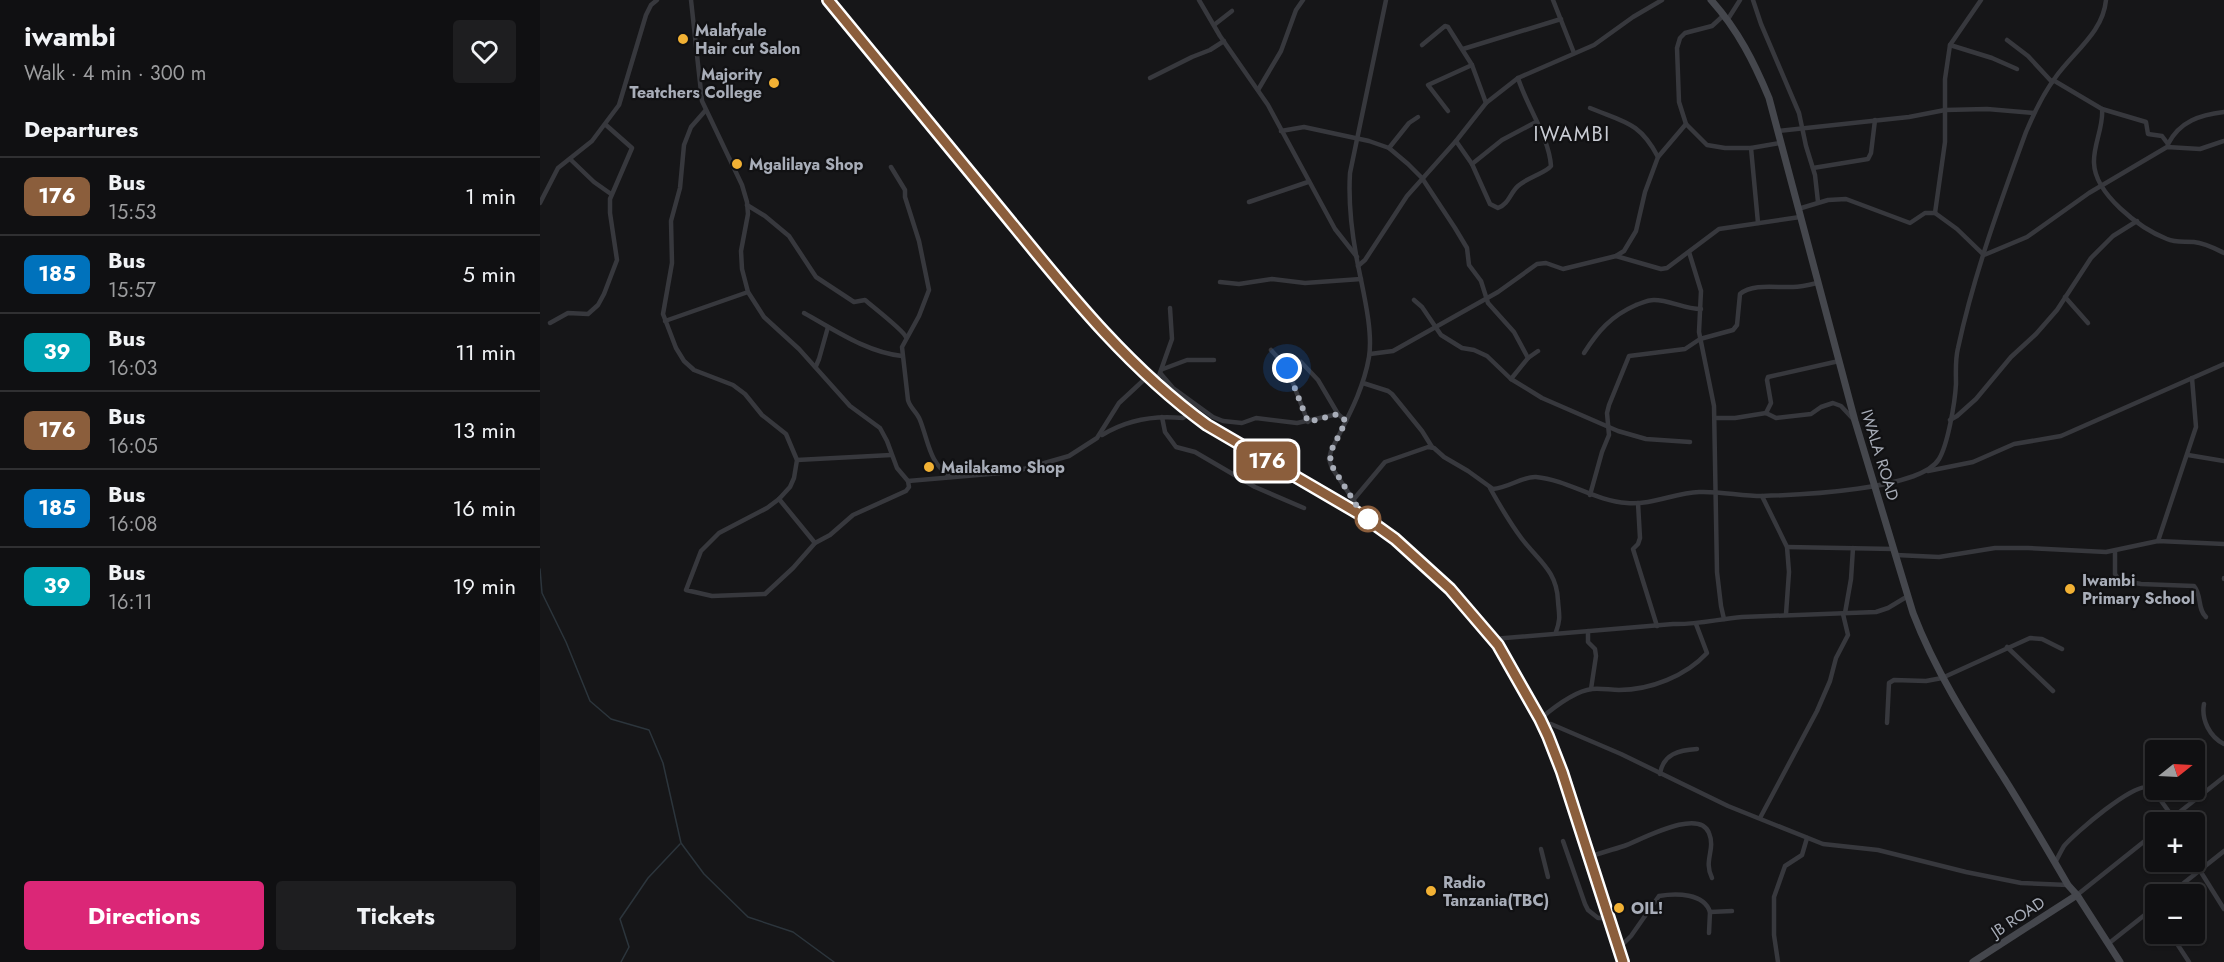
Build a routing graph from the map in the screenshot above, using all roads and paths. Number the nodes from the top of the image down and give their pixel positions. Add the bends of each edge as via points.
1 (657, 0) edge
2 (691, 0) edge
3 (828, 0) edge
4 (1199, 0) edge
5 (1303, 0) edge
6 (1386, 0) edge
7 (1553, 0) edge
8 (1662, 0) edge
9 (1711, 0) edge
10 (1740, 0) edge
11 (1753, 0) edge
12 (1981, 0) edge
13 (2106, 0) edge
14 (1232, 11) dead end
15 (1726, 16) junction
16 (1561, 19) junction
17 (1214, 25) junction
18 (2007, 40) dead end
19 (1224, 41) junction
20 (1422, 45) dead end
21 (1950, 45) junction
22 (1463, 49) junction
23 (1574, 53) junction
24 (1472, 65) junction
25 (2017, 69) dead end
26 (1150, 78) dead end
27 (1518, 78) junction
28 (2052, 81) junction
29 (1258, 90) junction
30 (1486, 103) junction
31 (1590, 108) dead end
32 (2102, 109) junction
33 (1946, 110) junction
34 (705, 111) junction
35 (1448, 111) dead end
36 (2224, 112) edge
37 (2034, 113) junction
38 (1418, 117) dead end
39 (1875, 120) junction
40 (1536, 122) junction
41 (606, 124) junction
42 (1686, 124) junction
43 (1802, 128) junction
44 (1281, 131) junction
45 (1778, 131) junction
46 (1357, 138) junction
47 (1456, 141) junction
48 (2224, 141) edge
49 (1780, 143) junction
50 (2168, 145) junction
51 (1389, 148) junction
52 (1751, 148) junction
53 (1658, 157) junction
54 (570, 159) junction
55 (1472, 164) junction
56 (891, 167) dead end
57 (1813, 168) junction
58 (1422, 178) junction
59 (1308, 182) junction
60 (2100, 187) junction
61 (611, 194) junction
62 (1249, 202) dead end
63 (1818, 202) junction
64 (540, 203) edge
65 (747, 205) junction
66 (1799, 212) junction
67 (1935, 213) junction
68 (2137, 221) junction
69 (1758, 223) junction
70 (1689, 252) junction
71 (2224, 253) edge
72 (1984, 255) junction
73 (1616, 256) junction
74 (1357, 257) junction
75 (1358, 266) junction
76 (1361, 279) junction
77 (1220, 282) dead end
78 (1817, 283) junction
79 (748, 292) junction
80 (1486, 297) junction
81 (2065, 297) junction
82 (1414, 300) dead end
83 (1170, 309) dead end
84 (1701, 309) junction
85 (804, 313) dead end
86 (665, 321) junction
87 (550, 323) dead end
88 (2088, 323) dead end
89 (828, 327) junction
90 (1435, 328) junction
91 (906, 337) junction
92 (1700, 339) junction
93 (1271, 350) dead end
94 (1538, 351) dead end
95 (1584, 353) dead end
96 (1370, 354) junction
97 (902, 356) junction
98 (1528, 358) junction
99 (1214, 360) dead end
100 (1839, 361) junction
101 (1301, 362) dead end
102 (2224, 363) edge
103 (816, 366) junction
104 (1162, 371) junction
105 (1148, 376) junction
106 (2192, 378) junction
107 (1511, 379) junction
108 (1364, 382) junction
109 (1156, 384) junction
110 (1191, 413) junction
111 (1766, 413) junction
112 (1338, 414) junction
113 (1162, 417) junction
114 (1715, 418) junction
115 (1950, 420) junction
116 (1346, 421) junction
117 (1855, 421) junction
118 (1308, 422) junction
119 (1609, 428) junction
120 (1097, 438) junction
121 (1690, 442) dead end
122 (1432, 447) junction
123 (891, 455) junction
124 (2188, 455) junction
125 (797, 460) junction
126 (2224, 461) edge
127 (1926, 471) junction
128 (951, 477) junction
129 (908, 481) junction
130 (1488, 486) junction
131 (1876, 486) junction
132 (1715, 492) junction
133 (1590, 495) junction
134 (1762, 496) junction
135 (1354, 499) junction
136 (779, 500) junction
137 (1638, 503) junction
138 (1304, 508) dead end
139 (1363, 516) junction
140 (2158, 541) junction
141 (815, 543) junction
142 (2224, 544) edge
143 (1787, 547) junction
144 (1853, 548) junction
145 (2115, 551) junction
146 (1895, 552) junction
147 (1908, 596) junction
148 (1844, 613) junction
149 (1786, 614) junction
150 (2206, 617) dead end
151 (1724, 618) junction
152 (1696, 624) junction
153 (1657, 626) junction
154 (1588, 631) junction
155 (1556, 633) junction
156 (1493, 639) junction
157 (2007, 647) junction
158 (2062, 649) dead end
159 (1942, 678) junction
160 (1591, 689) junction
161 (2053, 691) dead end
162 (2204, 704) dead end
163 (1541, 722) junction
164 (1887, 723) dead end
165 (2224, 744) edge
166 (1697, 749) dead end
167 (1660, 774) junction
168 (2224, 777) edge
169 (2169, 812) edge
170 (2179, 812) edge
171 (1760, 818) junction
172 (1807, 838) junction
173 (1563, 841) dead end
174 (2145, 841) edge
175 (1541, 849) dead end
176 (2224, 851) edge
177 (1588, 857) junction
178 (2055, 862) junction
179 (2205, 866) edge
180 (2198, 872) edge
181 (2201, 872) edge
182 (1548, 877) dead end
183 (1712, 878) dead end
184 (2182, 884) edge
185 (2068, 885) junction
186 (2078, 895) junction
187 (2224, 909) edge
188 (1732, 911) dead end
189 (1710, 912) junction
190 (2145, 916) edge
191 (1608, 918) junction
192 (1709, 933) dead end
193 (2108, 944) junction
194 (2177, 944) edge
195 (1619, 949) junction
196 (1623, 962) edge
197 (1778, 962) edge
198 (1973, 962) edge
199 (2120, 962) edge
200 (2189, 962) edge

1 - 41 street via 646,15 622,99
2 - 34 street
3 - 105 highway via 1077,303
4 - 17 street
5 - 29 street via 1281,51
6 - 46 street
7 - 16 street
8 - 23 street via 1599,42
9 - 15 street, IWALA ROAD
10 - 15 street
11 - 43 street
12 - 21 street
13 - 28 street via 2097,30
14 - 17 street
15 - 42 street via 1712,26 1685,33 1677,44 1679,102
15 - 45 street, IWALA ROAD via 1755,64
16 - 22 street
16 - 23 street
17 - 19 street
18 - 28 street
19 - 26 street
19 - 29 street
20 - 22 street via 1446,26
21 - 25 street
21 - 33 street
22 - 24 street
23 - 27 street
24 - 30 street
24 - 35 street via 1428,85
27 - 30 street
27 - 40 street
28 - 32 street
28 - 37 street
29 - 44 street
30 - 47 street
31 - 53 street via 1638,129
32 - 50 street via 2146,123 2148,134 2162,136
32 - 60 street via 2093,161
33 - 37 street
33 - 39 street
33 - 67 street via 1946,142
34 - 65 street via 742,185
34 - 86 street via 691,127 684,145 680,188 671,221 673,256 663,310
36 - 50 street via 2192,119
37 - 72 street
38 - 51 street
39 - 43 street
39 - 57 street via 1868,159
40 - 55 street via 1502,140
40 - 55 street via 1551,166 1515,188 1503,206 1490,204
41 - 54 street
41 - 61 street via 633,150
42 - 52 street via 1707,144
42 - 53 street
43 - 45 street
43 - 57 street
44 - 46 street via 1304,127
44 - 59 street
45 - 49 street, IWALA ROAD
46 - 51 street
46 - 74 street via 1349,194
47 - 55 street
47 - 58 street
48 - 50 street via 2200,149
49 - 52 street
49 - 66 street, IWALA ROAD
50 - 60 street
51 - 58 street
52 - 69 street
53 - 73 street via 1636,231 1624,251
54 - 61 street
54 - 64 street via 558,168
56 - 91 street via 905,190 929,290
57 - 63 street
58 - 75 street
58 - 80 street via 1465,244 1470,267 1481,281
59 - 62 street
59 - 74 street via 1335,230
60 - 68 street
60 - 72 street via 2027,237
61 - 87 street via 617,260 601,300 588,314 568,313
63 - 66 street
63 - 67 street via 1846,199 1908,223 1925,213
65 - 79 street via 741,256
65 - 91 street via 789,236 816,277 854,302 865,300 903,330
66 - 69 street
66 - 78 street, IWALA ROAD
67 - 72 street
68 - 71 street via 2168,240 2200,243
68 - 81 street via 2113,236 2091,258
69 - 70 street via 1719,229
70 - 73 street via 1661,269
70 - 84 street via 1701,291
72 - 115 street via 1958,347
73 - 80 street via 1563,269 1537,264
74 - 75 street
75 - 76 street
76 - 77 street
76 - 96 street
78 - 92 street via 1742,291 1736,327
78 - 100 street, IWALA ROAD
79 - 86 street
79 - 103 street via 764,317
80 - 90 street
80 - 98 street
81 - 88 street
81 - 115 street via 1976,399
82 - 90 street
83 - 104 street via 1172,339
84 - 92 street
84 - 95 street via 1645,302 1605,323
85 - 89 street
86 - 125 street via 684,361 745,394 762,415 786,434
89 - 97 street via 878,351
89 - 103 street
90 - 96 street via 1391,352
90 - 107 street via 1462,348 1487,356
91 - 97 street
92 - 114 street
92 - 119 street via 1685,349 1629,356 1609,405
93 - 118 street via 1287,368
94 - 98 street
96 - 108 street
97 - 128 street via 908,404 920,421 934,461
98 - 107 street
99 - 104 street via 1187,360
100 - 111 street via 1768,377 1771,403
100 - 117 street, IWALA ROAD
101 - 112 street via 1318,380
102 - 106 street
103 - 123 street via 850,406 880,428
104 - 109 street
104 - 118 street via 1173,388 1219,420
105 - 109 highway
105 - 120 street via 1119,403
106 - 124 street via 2197,421
106 - 127 street via 2061,436 2014,444 1973,462
107 - 119 street via 1542,398
108 - 116 street
108 - 122 street via 1392,394
109 - 110 highway
110 - 113 street via 1183,418
110 - 139 highway
111 - 114 street
111 - 117 street via 1776,418 1811,414 1833,403
112 - 116 street
112 - 118 street
113 - 120 street via 1130,422
113 - 138 street via 1165,432 1176,447 1195,452 1255,487
114 - 132 street
115 - 127 street via 1940,458
116 - 135 street via 1329,459
117 - 131 street, IWALA ROAD
119 - 121 street via 1646,439
119 - 133 street
120 - 128 street via 1069,456 1033,468
122 - 130 street
122 - 135 street via 1385,462
123 - 125 street
123 - 129 street
124 - 126 street
124 - 140 street
125 - 136 street via 794,478
127 - 131 street
128 - 129 street
129 - 141 street via 906,490 857,512
130 - 133 street via 1497,489 1539,477
130 - 155 street via 1555,581 1561,611
131 - 134 street
131 - 146 street, IWALA ROAD
132 - 134 street
132 - 137 street via 1692,492
132 - 151 street via 1717,572
133 - 137 street
134 - 143 street
135 - 139 street
136 - 141 street
136 - 141 street via 712,539 699,553 686,591 712,596 765,594
137 - 153 street via 1640,538 1633,549
139 - 156 highway via 1424,563
140 - 142 street
140 - 145 street
143 - 144 street
143 - 149 street
144 - 146 street
144 - 148 street
145 - 146 street via 1995,548 1939,557
145 - 150 street via 2115,574 2119,580 2194,586
146 - 147 street, IWALA ROAD
147 - 148 street via 1876,612
147 - 159 street, IWALA ROAD
148 - 149 street
148 - 171 street via 1848,635 1830,681
149 - 151 street
151 - 152 street
152 - 153 street
152 - 160 street via 1707,653 1683,672 1628,689
153 - 154 street
154 - 155 street
154 - 160 street via 1587,642 1596,656
155 - 156 street
156 - 163 highway
157 - 158 street via 2036,638
157 - 159 street
157 - 161 street
159 - 164 street via 1891,682
159 - 178 street, IWALA ROAD
160 - 163 street via 1555,706
162 - 165 street via 2208,728
163 - 167 street
163 - 177 highway via 1562,772
166 - 167 street via 1671,755 1663,762
167 - 171 street
168 - 170 street
169 - 178 street via 2150,789 2143,787 2110,806 2065,845
171 - 172 street
172 - 185 street via 1826,845 1878,850 2003,880
172 - 197 street via 1802,855 1782,871 1774,897
173 - 191 street via 1588,910 1598,918
174 - 186 street
175 - 182 street
176 - 179 street
177 - 183 street via 1694,822 1709,833 1712,849 1707,866
177 - 191 highway
178 - 185 street, IWALA ROAD
180 - 184 street
181 - 187 street
185 - 186 street, IWALA ROAD
186 - 193 street, IWALA ROAD
186 - 198 street, JB ROAD
188 - 189 street
189 - 192 street
189 - 195 street via 1699,899 1659,896
190 - 193 street
191 - 195 highway
193 - 199 street, IWALA ROAD
194 - 200 street
195 - 196 highway

